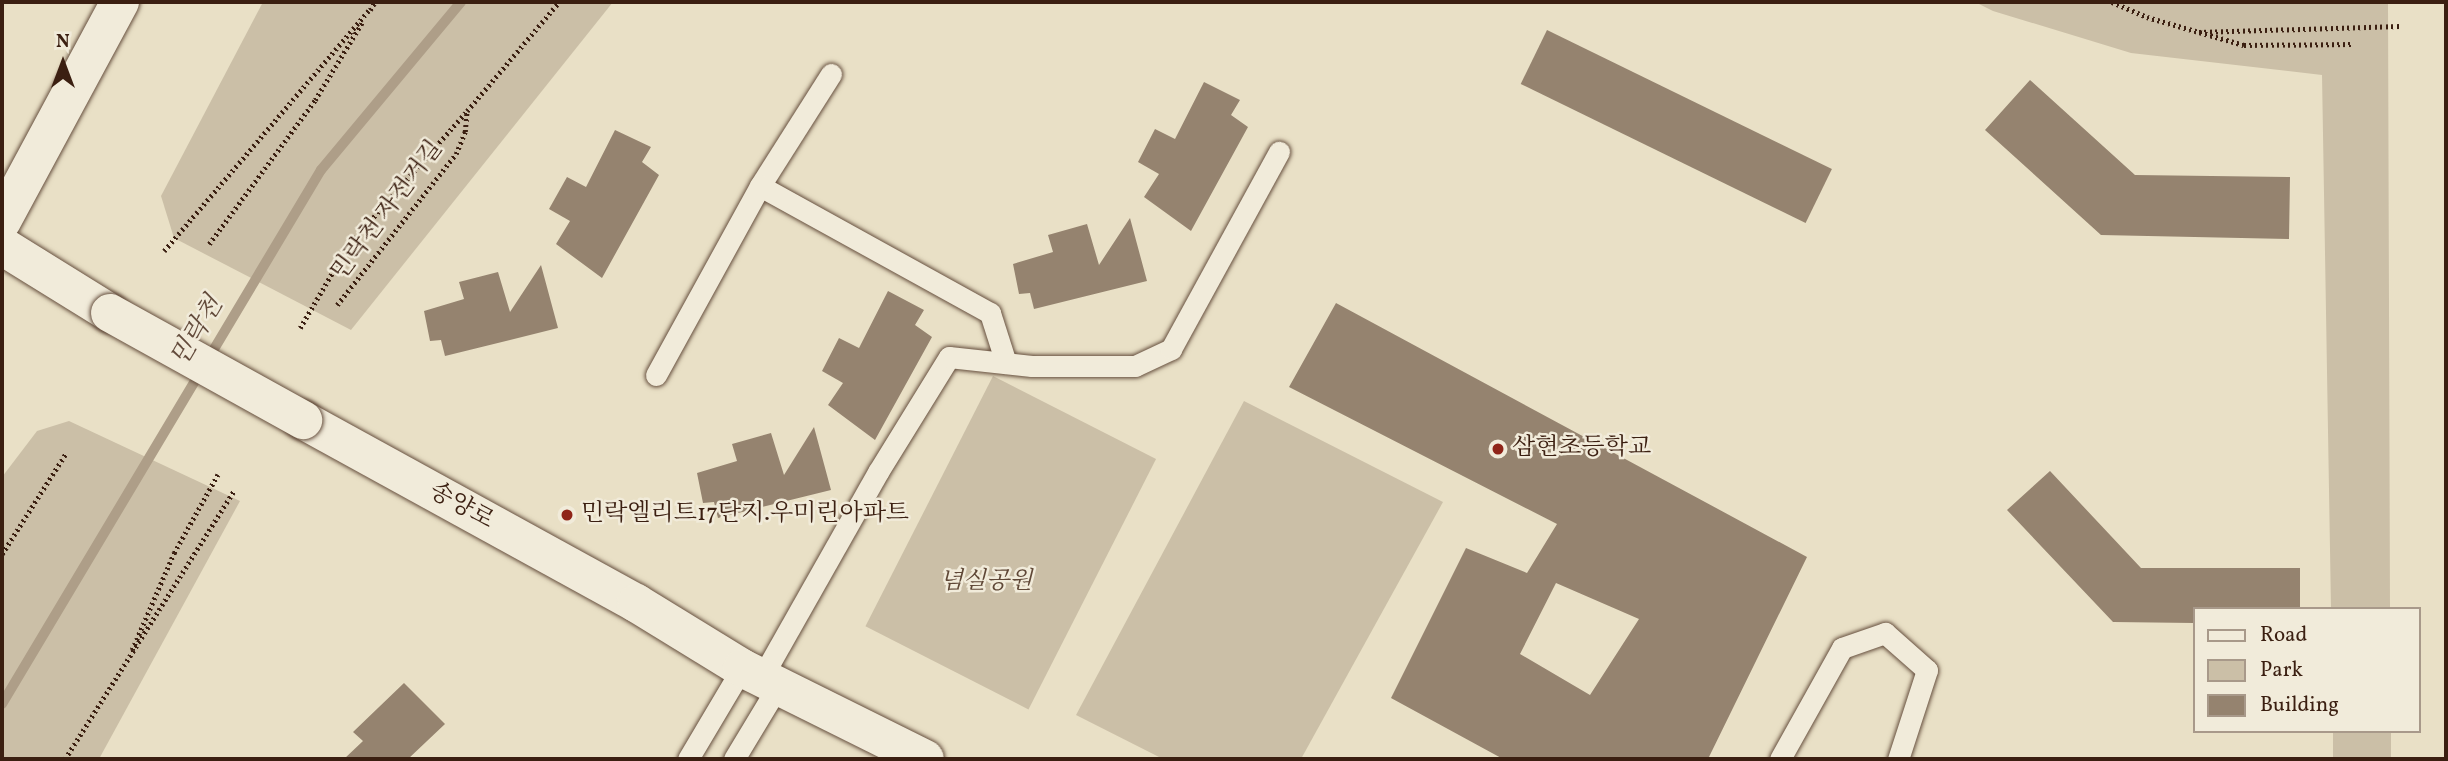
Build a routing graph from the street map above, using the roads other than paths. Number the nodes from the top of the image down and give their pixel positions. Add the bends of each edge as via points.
1 (120, 2) edge
2 (831, 74) dead end
3 (1279, 152) dead end
4 (761, 186) junction
5 (2, 221) edge
6 (2, 246) edge
7 (1006, 363) junction
8 (656, 375) dead end
9 (761, 677) junction
10 (688, 759) edge
11 (734, 759) edge
12 (925, 759) edge
13 (1780, 759) edge
14 (1898, 759) edge

1 - 5 street
2 - 4 lane
3 - 7 lane via 1171,349 1135,366
4 - 7 lane via 990,313
4 - 8 lane
6 - 9 street, 송양로, bridge via 110,313 636,603
7 - 9 lane via 949,356
9 - 10 lane
9 - 11 lane
9 - 12 street, 송양로
13 - 14 lane via 1842,648 1885,633 1927,670

